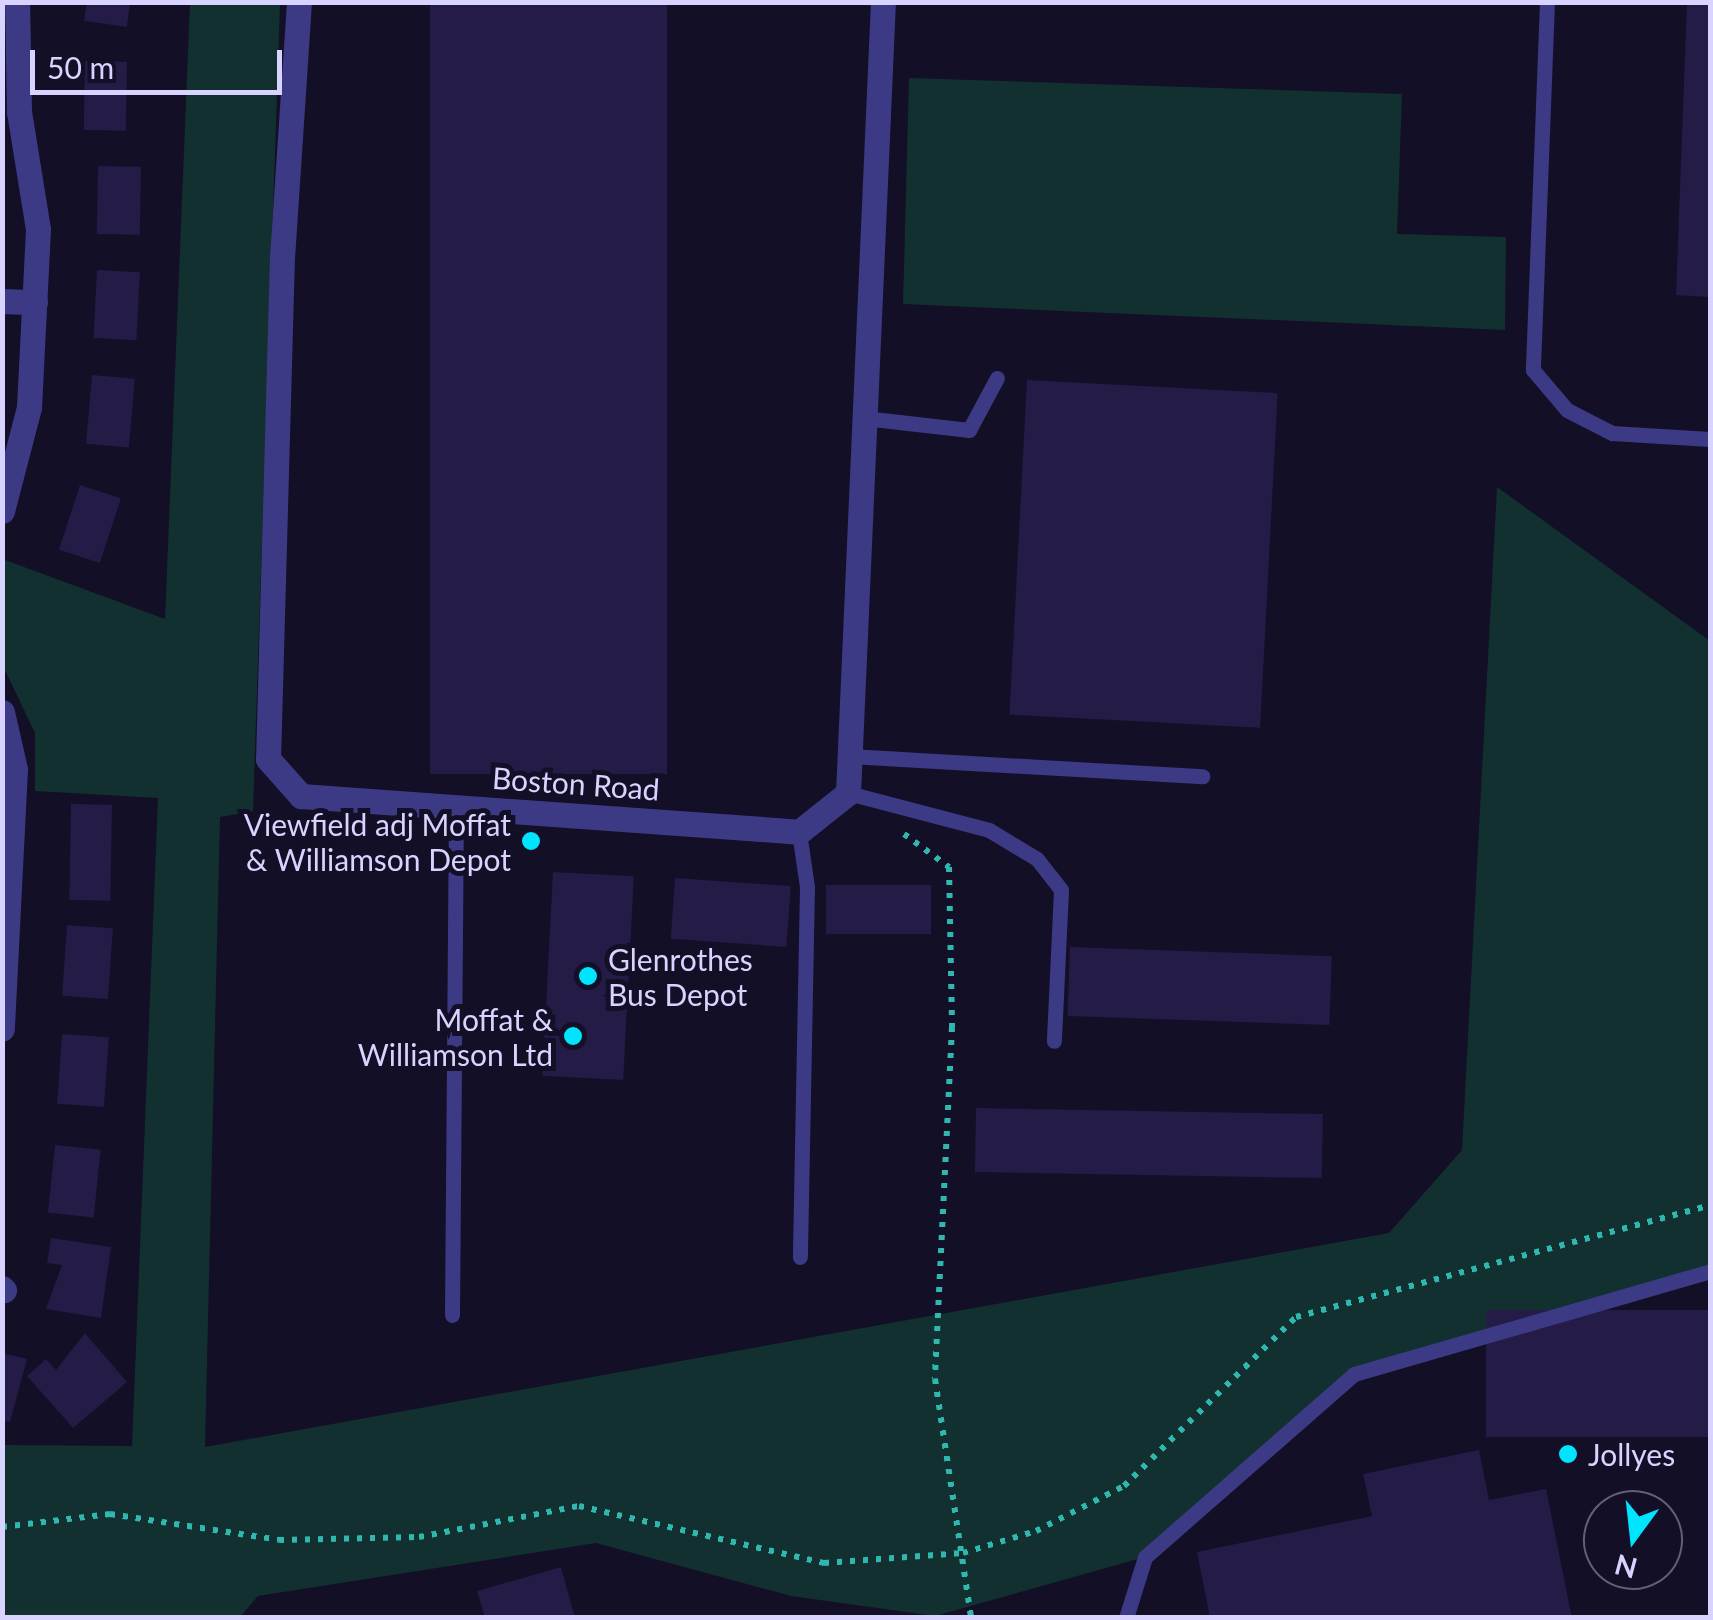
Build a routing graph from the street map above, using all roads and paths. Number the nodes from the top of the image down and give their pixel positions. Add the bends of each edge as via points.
1 (17, 2) edge
2 (299, 2) edge
3 (883, 2) edge
4 (1547, 2) edge
5 (2, 301) edge
6 (35, 302) junction
7 (997, 378) dead end
8 (864, 418) junction
9 (1710, 439) edge
10 (2, 511) edge
11 (2, 712) edge
12 (850, 756) junction
13 (1202, 776) dead end
14 (848, 793) junction
15 (456, 807) junction
16 (891, 825) dead end
17 (799, 832) junction
18 (2, 1028) edge
19 (1054, 1041) dead end
20 (1709, 1205) edge
21 (1710, 1217) edge
22 (800, 1257) dead end
23 (1710, 1271) edge
24 (452, 1314) dead end
25 (2, 1527) edge
26 (964, 1553) junction
27 (970, 1618) edge
28 (1126, 1618) edge

1 - 6 street via 19,112 37,215
2 - 15 street, Boston Road via 282,256 268,759 300,796
3 - 8 street
4 - 9 lane via 1533,370 1567,410 1612,434
5 - 6 street
6 - 10 street via 22,456
7 - 8 lane via 969,430
8 - 12 street
11 - 18 street via 15,769
12 - 13 lane
12 - 14 street
14 - 17 street
14 - 19 lane via 988,830 1037,859 1061,890
15 - 17 street, Boston Road
15 - 24 lane
16 - 26 path via 949,868 952,1026 935,1379
17 - 22 lane via 806,888
20 - 21 path
20 - 26 path via 1296,1317 1124,1486 1036,1531
23 - 28 lane via 1354,1374 1145,1557
25 - 26 path via 110,1514 279,1540 419,1536 579,1506 824,1563
26 - 27 path

